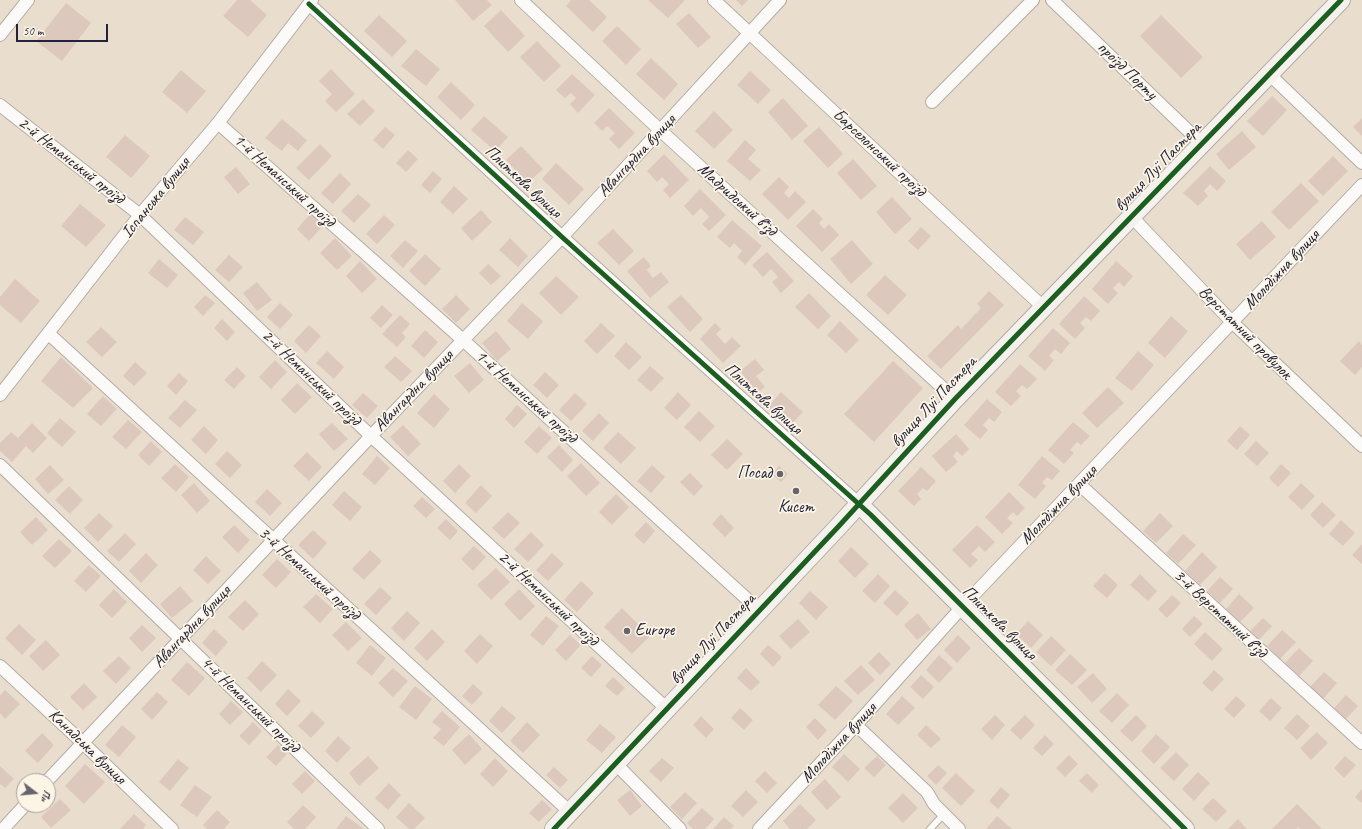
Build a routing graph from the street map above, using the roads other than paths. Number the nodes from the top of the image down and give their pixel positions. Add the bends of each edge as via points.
1 (28, 0) edge
2 (521, 0) edge
3 (714, 0) edge
4 (780, 0) edge
5 (1033, 0) edge
6 (1052, 0) edge
7 (1342, 0) edge
8 (311, 2) edge
9 (751, 33) junction
10 (0, 35) edge
11 (1269, 74) junction
12 (932, 102) dead end
13 (0, 105) edge
14 (218, 123) junction
15 (660, 131) junction
16 (1201, 143) junction
17 (1362, 163) edge
18 (1362, 185) edge
19 (140, 215) junction
20 (1131, 216) junction
21 (562, 237) junction
22 (1043, 307) junction
23 (1232, 322) junction
24 (49, 334) junction
25 (463, 340) junction
26 (0, 395) edge
27 (955, 399) junction
28 (371, 436) junction
29 (1362, 446) edge
30 (0, 465) edge
31 (1079, 484) junction
32 (859, 504) junction
33 (273, 541) junction
34 (963, 606) junction
35 (759, 610) junction
36 (180, 639) junction
37 (0, 666) edge
38 (667, 709) junction
39 (856, 725) junction
40 (83, 742) junction
41 (1362, 743) edge
42 (616, 763) junction
43 (55, 773) edge
44 (570, 812) junction
45 (18, 813) edge
46 (943, 815) junction
47 (3, 829) edge
48 (172, 829) edge
49 (378, 829) edge
50 (554, 829) edge
51 (680, 829) edge
52 (759, 829) edge
53 (930, 829) edge
54 (959, 829) edge
55 (1185, 829) edge

1 - 10 street
2 - 15 street, Мадридський в'їзд
3 - 9 street, Барселонський проїзд
4 - 9 street, Авангардна вулиця
5 - 12 street
6 - 16 street, проїзд Порту
7 - 11 street, вулиця Луї Пастера
8 - 14 street, Іспанська вулиця
8 - 21 street, Плиткова вулиця
9 - 15 street, Авангардна вулиця
9 - 22 street, Барселонський проїзд
11 - 16 street, вулиця Луї Пастера
11 - 17 street
13 - 19 street, 2-й Неманський проїзд
14 - 19 street, Іспанська вулиця
14 - 25 street, 1-й Неманський проїзд
15 - 21 street, Авангардна вулиця
15 - 27 street, Мадридський в'їзд
16 - 20 street, вулиця Луї Пастера
18 - 23 street, Молодіжна вулиця
19 - 24 street, Іспанська вулиця
19 - 28 street, 2-й Неманський проїзд
20 - 22 street, вулиця Луї Пастера
20 - 23 street, Верстатний провулок
21 - 25 street, Авангардна вулиця
21 - 32 street, Плиткова вулиця
22 - 27 street, вулиця Луї Пастера
23 - 29 street, Верстатний провулок
23 - 31 street, Молодіжна вулиця
24 - 26 street, Іспанська вулиця
24 - 33 street, 3-й Неманський проїзд
25 - 28 street, Авангардна вулиця
25 - 35 street, 1-й Неманський проїзд
27 - 32 street, вулиця Луї Пастера
28 - 33 street, Авангардна вулиця
28 - 38 street, 2-й Неманський проїзд
30 - 36 street, 4-й Неманський проїзд
31 - 34 street, Молодіжна вулиця
31 - 41 street, 3-й Верстатний в’їзд
32 - 34 street, Плиткова вулиця
32 - 35 street, вулиця Луї Пастера
33 - 36 street, Авангардна вулиця
33 - 44 street, 3-й Неманський проїзд
34 - 39 street, Молодіжна вулиця
34 - 55 street, Плиткова вулиця
35 - 38 street, вулиця Луї Пастера
36 - 40 street, Авангардна вулиця
36 - 49 street, 4-й Неманський проїзд
37 - 40 street, Канадська вулиця
38 - 42 street, вулиця Луї Пастера
39 - 46 street via 927,792
39 - 52 street, Молодіжна вулиця
40 - 43 street, Авангардна вулиця
40 - 48 street, Канадська вулиця
42 - 44 street, вулиця Луї Пастера
42 - 51 street
44 - 50 street, вулиця Луї Пастера
45 - 47 street
46 - 53 lane
46 - 54 street

